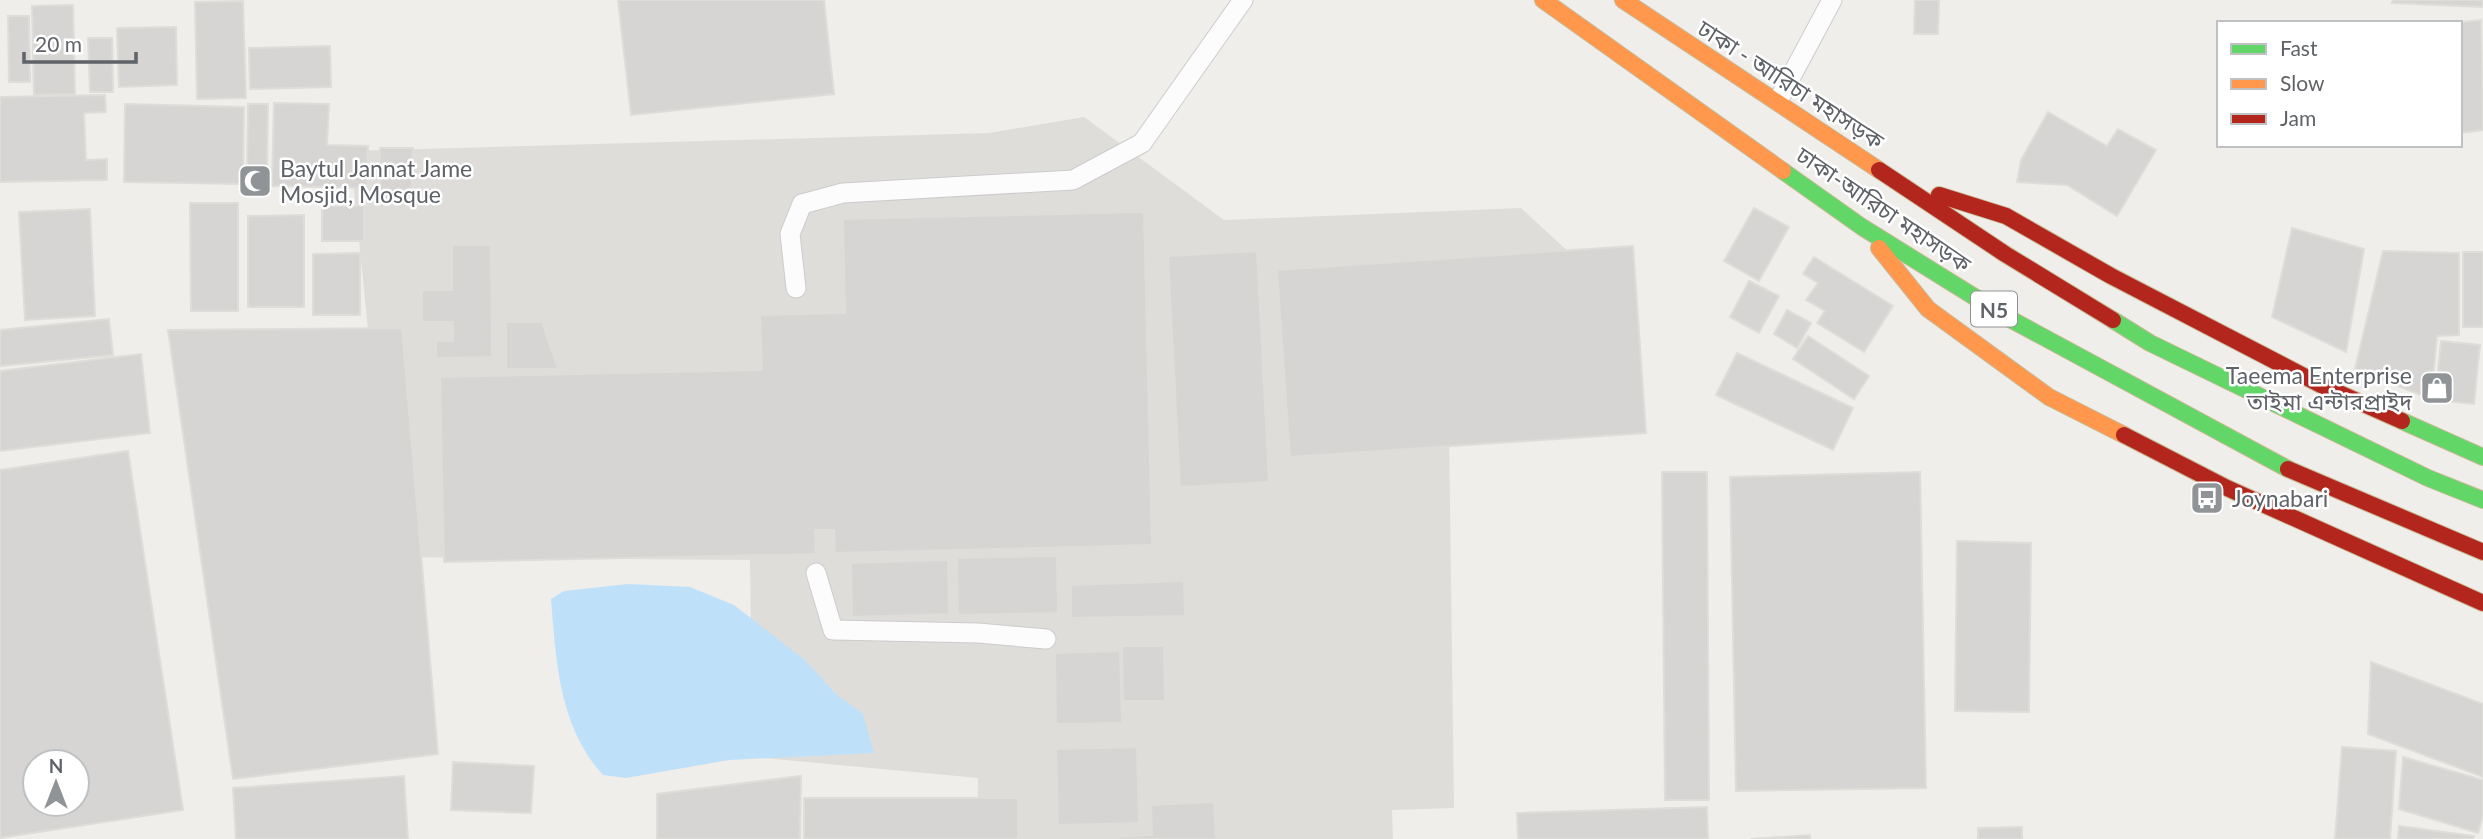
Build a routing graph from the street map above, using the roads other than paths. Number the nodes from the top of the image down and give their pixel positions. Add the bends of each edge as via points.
1 (1243, 0) edge
2 (1543, 0) edge
3 (1623, 0) edge
4 (1832, 0) edge
5 (1778, 101) junction
6 (1900, 183) junction
7 (1862, 227) junction
8 (796, 288) dead end
9 (2483, 457) edge
10 (2483, 500) edge
11 (2483, 552) edge
12 (816, 573) dead end
13 (2483, 603) edge
14 (1046, 639) dead end

1 - 8 lane via 1142,143 1073,180 843,193 802,204 790,234
2 - 7 highway, ঢাকা-আরিচা মহাসড়ক / N5
3 - 5 highway, ঢাকা - আরিচা মহাসড়ক / N5
4 - 5 lane
5 - 6 highway, ঢাকা - আরিচা মহাসড়ক / N5
6 - 9 highway via 2006,216 2321,385
6 - 10 highway, ঢাকা-আরিচা মহাসড়ক / N5 via 2150,343 2428,478
7 - 11 highway, ঢাকা-আরিচা মহাসড়ক / N5 via 2010,319 2300,475
7 - 13 highway via 1928,309 2049,397 2227,488
12 - 14 lane via 833,630

